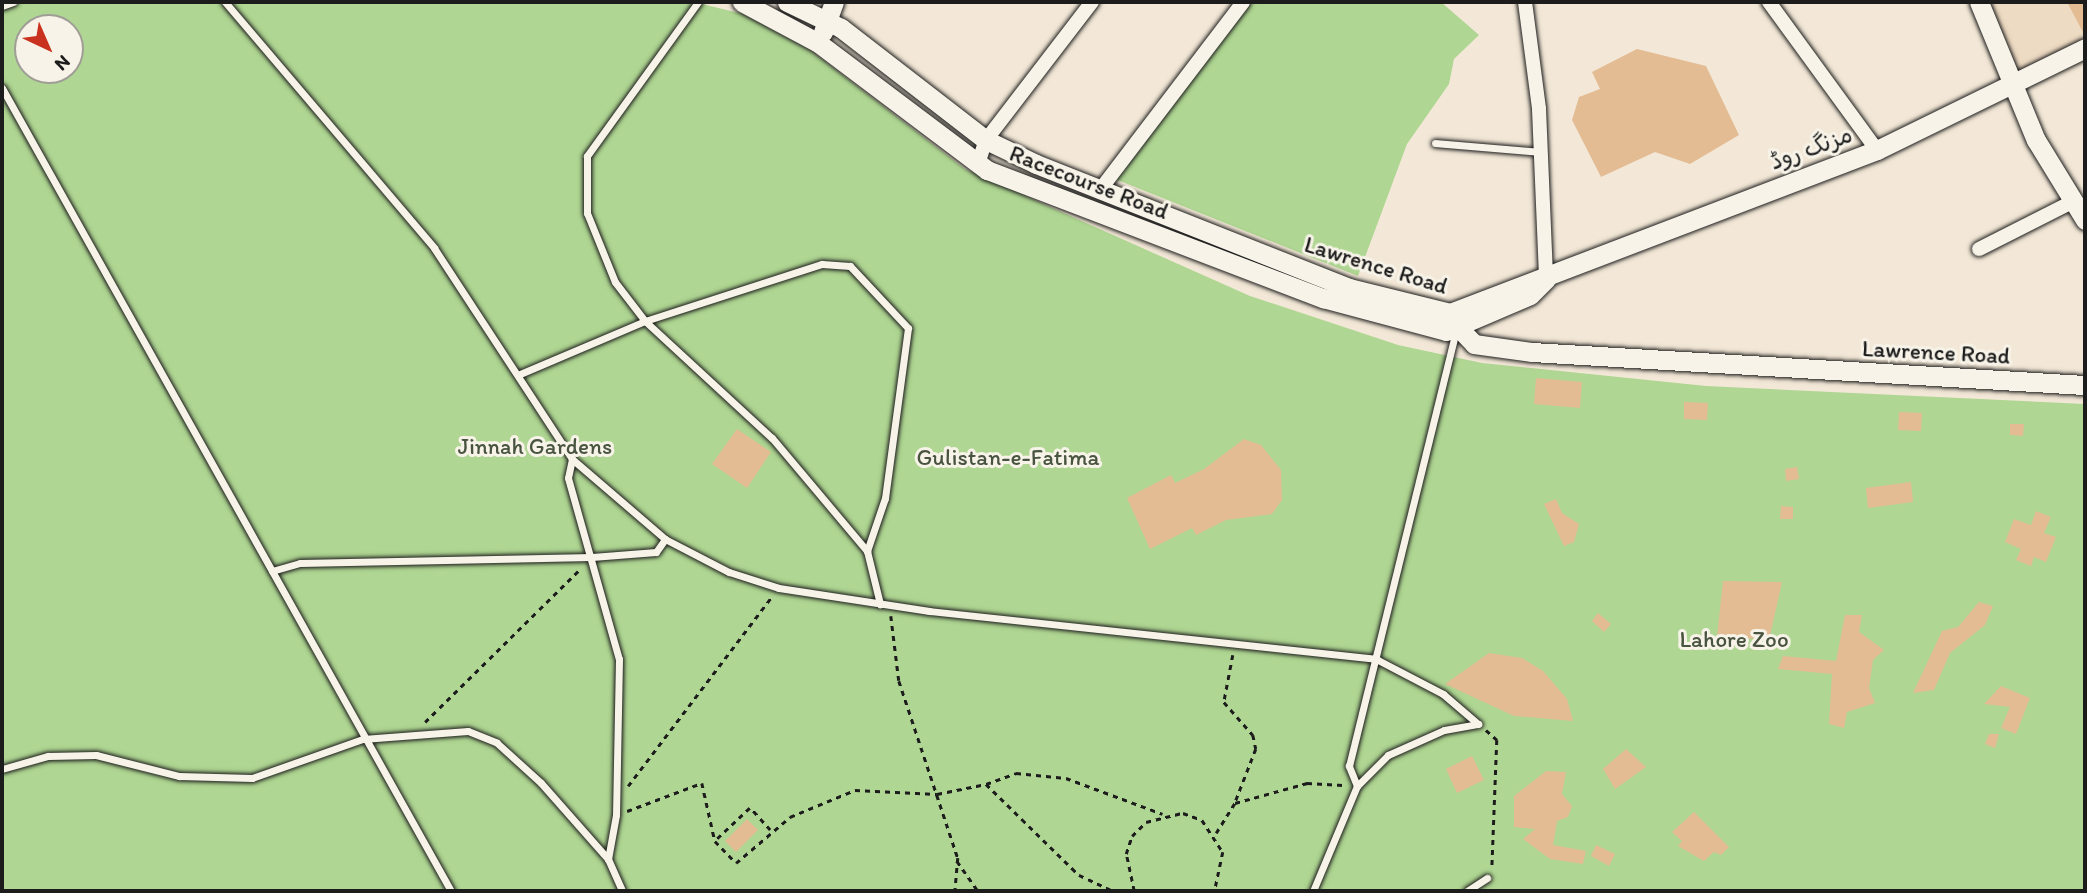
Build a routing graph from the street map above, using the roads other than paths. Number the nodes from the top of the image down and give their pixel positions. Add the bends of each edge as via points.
1 (13, 2) edge
2 (225, 2) edge
3 (698, 2) edge
4 (742, 2) edge
5 (787, 2) edge
6 (834, 2) edge
7 (1092, 2) edge
8 (1243, 2) edge
9 (1525, 2) edge
10 (1769, 2) edge
11 (1979, 2) edge
12 (2, 6) edge
13 (830, 22) junction
14 (817, 42) junction
15 (2085, 48) edge
16 (2013, 86) junction
17 (2, 88) edge
18 (986, 140) junction
19 (1435, 144) dead end
20 (1877, 150) junction
21 (1542, 152) junction
22 (978, 164) junction
23 (1100, 190) junction
24 (2074, 201) junction
25 (2085, 219) edge
26 (1979, 249) dead end
27 (1546, 279) junction
28 (1487, 317) junction
29 (645, 321) junction
30 (1453, 321) junction
31 (1497, 348) junction
32 (520, 374) junction
33 (2085, 385) edge
34 (572, 459) junction
35 (664, 539) junction
36 (867, 551) junction
37 (592, 557) junction
38 (272, 571) junction
39 (880, 604) junction
40 (1376, 659) junction
41 (363, 739) junction
42 (2, 769) edge
43 (1357, 786) junction
44 (608, 859) junction
45 (1487, 878) road end
46 (451, 891) edge
47 (622, 891) edge
48 (1313, 891) edge
49 (1467, 891) edge

1 - 12 lane
2 - 32 lane via 434,248
3 - 29 lane via 587,156 583,176 599,245 615,282
4 - 14 main road, Racecourse Road
5 - 13 main road, Lawrence Road
6 - 13 main road
7 - 18 street
8 - 23 street
9 - 21 street
10 - 20 street
11 - 16 main road
13 - 14 main road
13 - 18 main road, Lawrence Road
14 - 22 main road, Racecourse Road
15 - 16 main road, مزنگ روڈ
16 - 20 main road, مزنگ روڈ
16 - 24 main road via 2036,140
17 - 38 lane
18 - 22 street
18 - 23 main road, Lawrence Road
19 - 21 lane
20 - 27 main road, مزنگ روڈ
21 - 27 street
22 - 30 main road, Racecourse Road via 1323,298 1424,328
23 - 30 main road, Lawrence Road via 1349,288
24 - 25 main road
24 - 26 street
27 - 28 main road, مزنگ روڈ via 1531,295
27 - 30 main road, مزنگ روڈ
28 - 30 main road, مزنگ روڈ
28 - 31 main road via 1487,338
29 - 32 lane
29 - 36 lane via 772,439
29 - 36 lane via 833,261 850,266 901,313 908,337 898,416 886,498
30 - 31 main road, Lawrence Road via 1474,344
30 - 40 lane
31 - 33 main road, Lawrence Road
32 - 34 lane
34 - 35 lane
34 - 37 lane via 568,478
35 - 37 lane via 656,552
35 - 39 lane via 729,572 779,588
36 - 39 lane
37 - 38 lane via 300,563
37 - 44 lane via 619,659 617,800
38 - 41 lane
39 - 40 lane
40 - 43 lane via 1349,766
40 - 43 lane via 1443,694 1478,723 1444,730 1388,755
41 - 42 lane via 252,778 180,776 96,755 48,756
41 - 44 lane via 468,732 497,743
41 - 46 lane
43 - 48 lane
44 - 47 lane
45 - 49 lane

